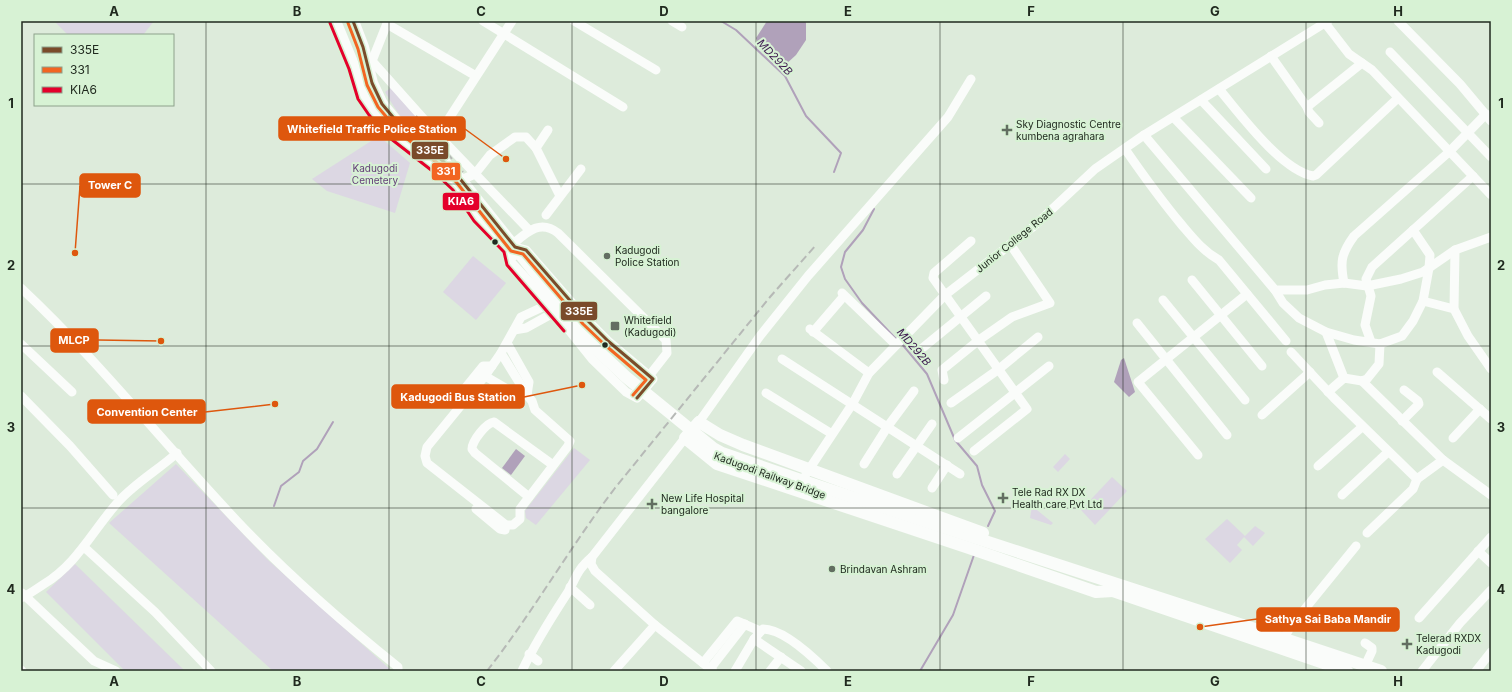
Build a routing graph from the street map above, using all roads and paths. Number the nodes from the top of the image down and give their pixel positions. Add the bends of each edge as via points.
1 (335, 21) edge
2 (353, 21) edge
3 (483, 21) edge
4 (512, 21) edge
5 (574, 21) edge
6 (672, 21) edge
7 (1398, 21) edge
8 (1327, 22) edge
9 (388, 23) edge
10 (682, 27) dead end
11 (504, 34) junction
12 (1390, 52) dead end
13 (1271, 56) junction
14 (370, 63) junction
15 (1362, 63) junction
16 (354, 67) junction
17 (656, 70) dead end
18 (476, 76) junction
19 (971, 79) dead end
20 (1219, 89) junction
21 (1398, 98) junction
22 (1202, 100) junction
23 (623, 107) dead end
24 (1307, 107) junction
25 (1488, 117) edge
26 (1174, 118) junction
27 (1319, 123) dead end
28 (548, 130) dead end
29 (1467, 133) junction
30 (438, 135) junction
31 (1144, 136) junction
32 (536, 148) junction
33 (1125, 149) junction
34 (1449, 152) junction
35 (427, 153) junction
36 (1491, 157) edge
37 (581, 169) dead end
38 (1266, 169) dead end
39 (475, 174) junction
40 (1473, 176) junction
41 (461, 180) junction
42 (1491, 195) edge
43 (560, 196) junction
44 (1251, 198) dead end
45 (546, 215) dead end
46 (529, 230) junction
47 (1413, 230) junction
48 (1491, 237) edge
49 (971, 241) dead end
50 (1010, 244) junction
51 (1455, 250) junction
52 (515, 251) junction
53 (1429, 268) junction
54 (1192, 280) dead end
55 (1344, 283) junction
56 (1370, 283) junction
57 (21, 288) edge
58 (1275, 290) junction
59 (1247, 294) junction
60 (945, 295) junction
61 (986, 296) dead end
62 (1163, 300) dead end
63 (1423, 301) junction
64 (552, 308) junction
65 (1454, 309) junction
66 (1220, 315) junction
67 (961, 316) junction
68 (1137, 323) dead end
69 (1326, 332) junction
70 (1038, 337) dead end
71 (1194, 337) junction
72 (979, 340) junction
73 (1286, 341) dead end
74 (507, 343) junction
75 (1376, 343) junction
76 (21, 344) edge
77 (896, 345) junction
78 (920, 350) dead end
79 (501, 352) junction
80 (1291, 352) dead end
81 (782, 359) dead end
82 (1166, 359) junction
83 (492, 366) junction
84 (1049, 366) dead end
85 (1262, 366) dead end
86 (1491, 368) edge
87 (999, 369) junction
88 (1310, 372) junction
89 (1437, 372) dead end
90 (869, 373) junction
91 (485, 376) junction
92 (649, 376) junction
93 (1344, 378) junction
94 (944, 380) dead end
95 (1362, 381) junction
96 (914, 390) dead end
97 (1404, 390) dead end
98 (525, 391) junction
99 (72, 392) dead end
100 (1328, 392) junction
101 (766, 393) dead end
102 (1016, 394) junction
103 (21, 396) edge
104 (1245, 400) dead end
105 (453, 403) dead end
106 (951, 403) dead end
107 (853, 404) junction
108 (1480, 409) junction
109 (1262, 415) dead end
110 (1491, 419) edge
111 (1402, 421) junction
112 (699, 422) junction
113 (932, 424) dead end
114 (888, 426) junction
115 (1362, 426) junction
116 (832, 434) junction
117 (1228, 435) dead end
118 (685, 438) junction
119 (958, 438) dead end
120 (1453, 438) dead end
121 (917, 445) junction
122 (974, 452) dead end
123 (1388, 452) junction
124 (177, 454) junction
125 (1198, 455) dead end
126 (1443, 460) junction
127 (864, 464) dead end
128 (553, 465) junction
129 (947, 465) junction
130 (1318, 466) dead end
131 (810, 469) junction
132 (897, 474) dead end
133 (960, 474) dead end
134 (1417, 480) junction
135 (932, 488) dead end
136 (795, 491) junction
137 (1342, 495) dead end
138 (1491, 495) edge
139 (113, 496) dead end
140 (529, 497) junction
141 (476, 509) dead end
142 (506, 525) junction
143 (1367, 533) dead end
144 (1491, 537) edge
145 (1356, 546) dead end
146 (84, 547) junction
147 (1478, 551) junction
148 (592, 557) junction
149 (1491, 563) edge
150 (1108, 586) junction
151 (570, 587) junction
152 (1491, 590) edge
153 (22, 596) edge
154 (590, 605) dead end
155 (1419, 618) dead end
156 (655, 625) junction
157 (760, 631) junction
158 (754, 639) junction
159 (1281, 643) junction
160 (1365, 643) dead end
161 (1491, 652) edge
162 (530, 654) junction
163 (780, 657) junction
164 (538, 662) dead end
165 (1365, 666) junction
166 (708, 668) edge
167 (116, 671) edge
168 (211, 671) edge
169 (398, 671) edge
170 (522, 671) edge
171 (614, 671) edge
172 (735, 671) edge
173 (770, 671) edge
174 (801, 671) edge
175 (827, 671) edge
176 (1347, 671) edge
177 (1381, 671) edge
178 (1422, 671) edge
179 (1476, 671) edge

1 - 16 main road
2 - 14 main road
3 - 11 street
4 - 11 street
5 - 17 street
6 - 10 street
7 - 25 street via 1460,84
8 - 13 street, Junior College Road
8 - 15 street via 1349,54
9 - 14 street
9 - 18 street
11 - 18 street
11 - 23 street
12 - 29 street
13 - 20 street, Junior College Road
13 - 24 street
14 - 16 street
14 - 30 street
14 - 35 main road via 372,83 382,104
15 - 21 street
15 - 24 street
16 - 35 main road via 363,97 376,117 389,131
18 - 30 street
19 - 112 street via 948,117 803,282 760,336
20 - 21 street via 1274,153 1285,162 1313,176
20 - 22 street, Junior College Road
21 - 34 street
22 - 26 street, Junior College Road
22 - 38 street
24 - 27 street
25 - 29 street
26 - 31 street, Junior College Road
26 - 44 street
28 - 32 street
29 - 34 street
29 - 36 street
30 - 35 street
30 - 39 street
31 - 33 street, Junior College Road
31 - 58 street
32 - 39 street via 526,137 515,137 490,155
32 - 43 street
33 - 50 street, Junior College Road via 1095,169 1033,227
33 - 59 street via 1188,232 1206,253 1219,260
34 - 40 street
34 - 55 street via 1354,236 1342,259
35 - 41 main road
35 - 52 main road via 478,218
37 - 43 street
39 - 41 street
39 - 46 street
40 - 42 street
40 - 47 street
41 - 52 main road
43 - 45 street
46 - 52 street
46 - 92 street via 543,227 558,233 666,340 667,353
47 - 53 street via 1430,256
47 - 56 street via 1372,267
48 - 51 street
49 - 60 street via 934,274 935,282
50 - 60 street, Junior College Road
50 - 72 street via 1050,303 1012,317
51 - 53 street
51 - 65 street
52 - 64 street via 512,262
52 - 92 street via 526,250 598,330
52 - 150 main road, Kadugodi Railway Bridge via 575,333 601,362 624,384 711,453 839,500
53 - 56 street via 1401,279
53 - 63 street
54 - 66 street
55 - 56 street
55 - 58 street via 1308,290
56 - 75 street via 1371,296 1365,325
57 - 124 street via 94,362
58 - 69 street via 1299,318
59 - 66 street
59 - 73 street
60 - 67 street
60 - 77 street, Junior College Road
61 - 67 street
62 - 71 street
63 - 65 street
63 - 75 street via 1413,322 1402,336
64 - 74 street via 526,328 514,330
64 - 92 street via 592,359 626,392 637,398 653,380
65 - 86 street via 1468,336
66 - 71 street
66 - 85 street
67 - 72 street
67 - 78 street
68 - 82 street
69 - 75 street
69 - 93 street
70 - 87 street
71 - 82 street
71 - 104 street
72 - 87 street
72 - 94 street via 942,370
74 - 79 street
74 - 98 street via 529,382
75 - 95 street via 1380,364
76 - 99 street
77 - 90 street, Junior College Road
77 - 90 street via 843,295 811,331
79 - 83 street
79 - 98 street
80 - 88 street
81 - 107 street
82 - 117 street
82 - 125 street via 1138,382
83 - 91 street
83 - 105 street via 483,366
84 - 102 street
87 - 102 street
87 - 106 street
88 - 100 street
88 - 109 street
89 - 108 street
90 - 107 street, Junior College Road
91 - 98 street via 512,392
91 - 142 street via 427,447 426,460
93 - 95 street
93 - 100 street
95 - 111 street
96 - 114 street
97 - 111 street via 1419,404
98 - 128 street via 535,410 570,440
100 - 115 street
101 - 116 street
102 - 119 street
102 - 122 street via 1027,409
103 - 139 street via 70,446
107 - 114 street
107 - 116 street, Junior College Road
108 - 110 street
108 - 120 street
111 - 126 street
112 - 118 main road
112 - 131 main road via 726,438
113 - 121 street
114 - 121 street
114 - 127 street
115 - 123 street
115 - 130 street
116 - 131 street, Junior College Road
118 - 136 main road via 717,464
118 - 148 street
121 - 129 street
121 - 132 street
123 - 134 street
123 - 137 street
124 - 146 street via 138,483 118,502
124 - 169 street via 277,561 357,634 398,667
126 - 134 street
126 - 138 street
128 - 140 street
128 - 140 street via 494,422 487,426 474,443 474,453
129 - 133 street
129 - 135 street
131 - 136 street, Junior College Road
131 - 150 main road via 1104,574
134 - 143 street via 1413,489
136 - 150 main road via 1096,592
140 - 142 street via 520,509 521,516 518,522
141 - 142 street via 500,529 505,530
144 - 147 street
145 - 159 street
146 - 153 street via 56,577
146 - 168 street via 155,612
147 - 149 street
147 - 155 street
148 - 151 street via 580,567
148 - 156 street via 594,571
150 - 159 main road, Kadugodi Railway Bridge
151 - 154 street
151 - 162 street
152 - 178 street via 1460,623
153 - 167 street via 94,661
156 - 166 street
156 - 171 street
157 - 158 street
157 - 166 street via 745,624
157 - 175 street via 767,629 777,632 812,656
158 - 163 street
158 - 172 street
159 - 165 main road
159 - 176 main road
160 - 165 street via 1372,651
161 - 179 street
162 - 164 street
162 - 170 street
163 - 173 street
163 - 174 street
165 - 177 main road

